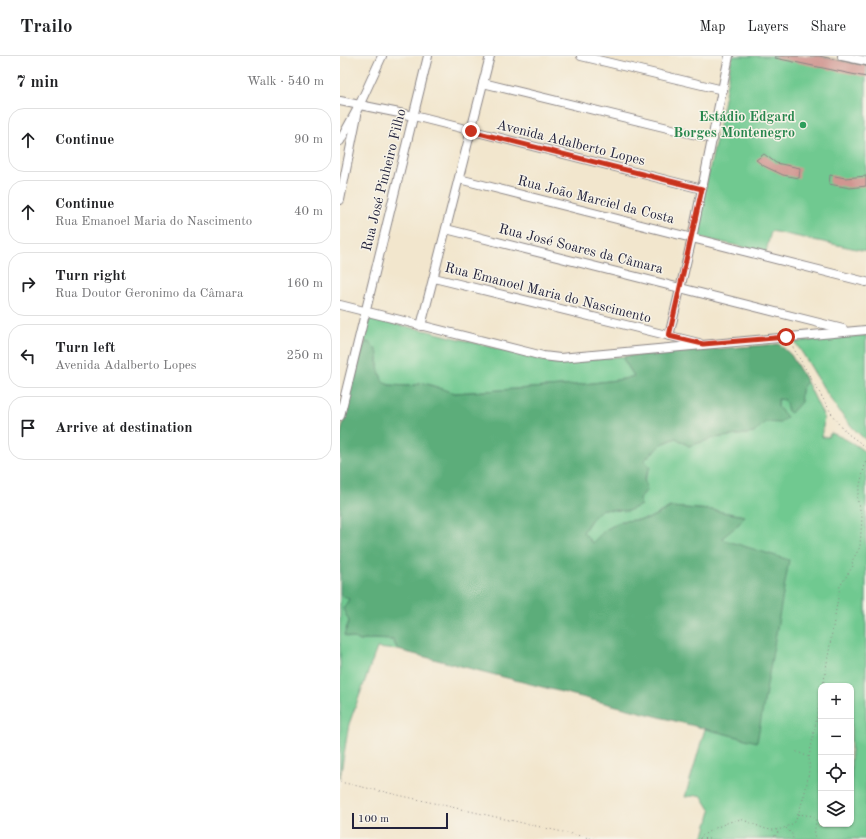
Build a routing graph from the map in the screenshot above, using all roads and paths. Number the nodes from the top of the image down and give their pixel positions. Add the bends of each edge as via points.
1 (382, 56) edge
2 (428, 56) edge
3 (490, 56) edge
4 (581, 56) edge
5 (729, 56) edge
6 (842, 56) edge
7 (865, 59) edge
8 (483, 83) junction
9 (723, 90) junction
10 (340, 101) edge
11 (359, 106) junction
12 (414, 116) junction
13 (471, 131) junction
14 (713, 139) junction
15 (340, 141) edge
16 (459, 179) junction
17 (702, 189) junction
18 (340, 200) edge
19 (446, 229) junction
20 (692, 238) junction
21 (434, 278) junction
22 (866, 282) edge
23 (680, 286) junction
24 (340, 305) edge
25 (366, 311) junction
26 (421, 326) junction
27 (849, 330) junction
28 (866, 330) edge
29 (669, 336) junction
30 (786, 337) junction
31 (703, 344) junction
32 (340, 416) edge
33 (866, 447) edge
34 (866, 460) edge
35 (824, 683) edge
36 (818, 711) edge
37 (795, 751) dead end
38 (809, 757) junction
39 (340, 782) edge
40 (798, 814) junction
41 (786, 828) junction
42 (780, 830) junction
43 (594, 839) edge
44 (699, 839) edge
45 (709, 839) edge
46 (772, 839) edge
47 (793, 839) edge
48 (814, 839) edge

1 - 11 street
2 - 12 street, Rua José Pinheiro Filho
3 - 8 street
4 - 9 street
5 - 9 street
6 - 7 street
8 - 13 street
8 - 14 street
9 - 14 street
10 - 11 street, Avenida Adalberto Lopes
11 - 12 street, Avenida Adalberto Lopes
11 - 15 street
11 - 18 street
12 - 13 street, Avenida Adalberto Lopes
12 - 25 street, Rua José Pinheiro Filho
13 - 16 street
13 - 17 street, Avenida Adalberto Lopes
14 - 17 street
16 - 19 street
16 - 20 street, Rua João Marciel da Costa
17 - 20 street
19 - 21 street
19 - 23 street, Rua José Soares da Câmara
20 - 22 street, Rua João Marciel da Costa
20 - 23 street
21 - 26 street
21 - 29 street, Rua Emanoel Maria do Nascimento
23 - 27 street, Rua José Soares da Câmara
23 - 29 street
24 - 25 street
25 - 26 street
25 - 32 street, Rua José Pinheiro Filho
26 - 31 street via 560,358
27 - 28 street
27 - 30 street
29 - 31 street, Rua Emanoel Maria do Nascimento
30 - 31 street
30 - 33 path via 836,421
34 - 35 path via 857,498 862,517 860,547 852,561 853,566 840,586
36 - 38 path
37 - 38 path
38 - 40 path via 809,773
39 - 43 path
40 - 41 path via 795,822
40 - 48 path via 813,816 816,819
41 - 42 path
41 - 47 path
42 - 44 path via 762,828 740,820 710,830
42 - 46 path
44 - 45 path

